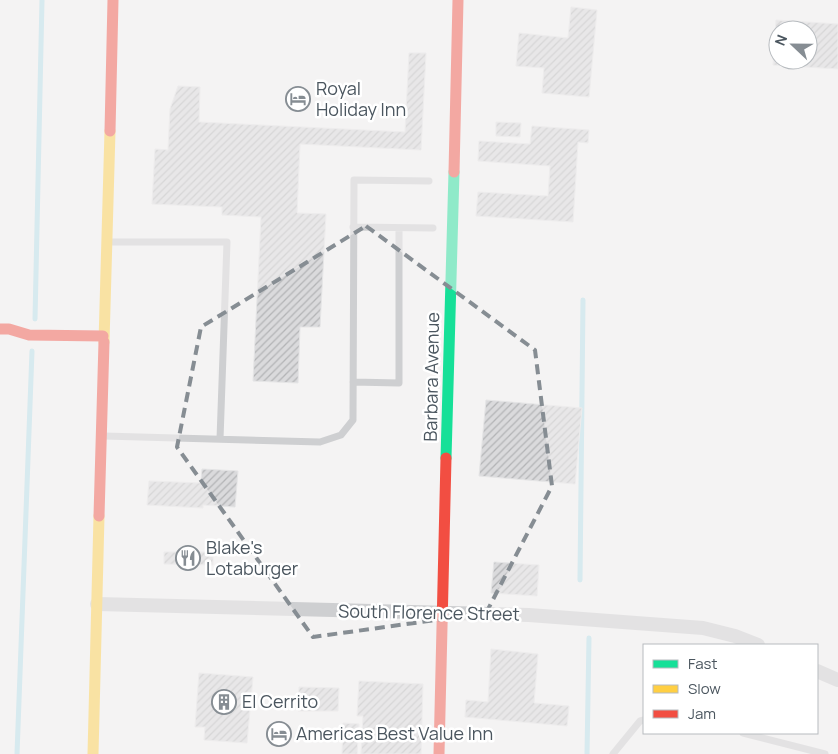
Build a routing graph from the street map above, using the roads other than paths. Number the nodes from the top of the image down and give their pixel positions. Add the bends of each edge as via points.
1 (114, 0) edge
2 (458, 0) edge
3 (428, 181) dead end
4 (353, 226) junction
5 (399, 228) junction
6 (433, 228) dead end
7 (106, 242) junction
8 (0, 329) edge
9 (28, 335) junction
10 (103, 336) junction
11 (0, 340) edge
12 (353, 382) junction
13 (101, 436) junction
14 (220, 440) junction
15 (97, 604) junction
16 (444, 613) junction
17 (755, 644) edge
18 (818, 671) edge
19 (838, 680) edge
20 (643, 720) edge
21 (747, 734) edge
22 (93, 754) edge
23 (439, 754) edge
24 (613, 754) edge
25 (825, 754) edge

1 - 7 street
2 - 16 street, Barbara Avenue
3 - 4 lane via 354,180
4 - 5 lane
4 - 12 lane
5 - 6 lane
5 - 12 lane via 399,383
7 - 10 street
7 - 14 lane via 227,242
8 - 9 street
9 - 10 street
9 - 11 street
10 - 13 street
12 - 14 lane via 353,420 341,434 320,442
13 - 14 lane
13 - 15 street
15 - 16 street, South Florence Street
15 - 22 street
16 - 17 street, South Florence Street via 529,615 703,628
16 - 23 street, Barbara Avenue
18 - 19 street
20 - 24 lane
21 - 25 lane

